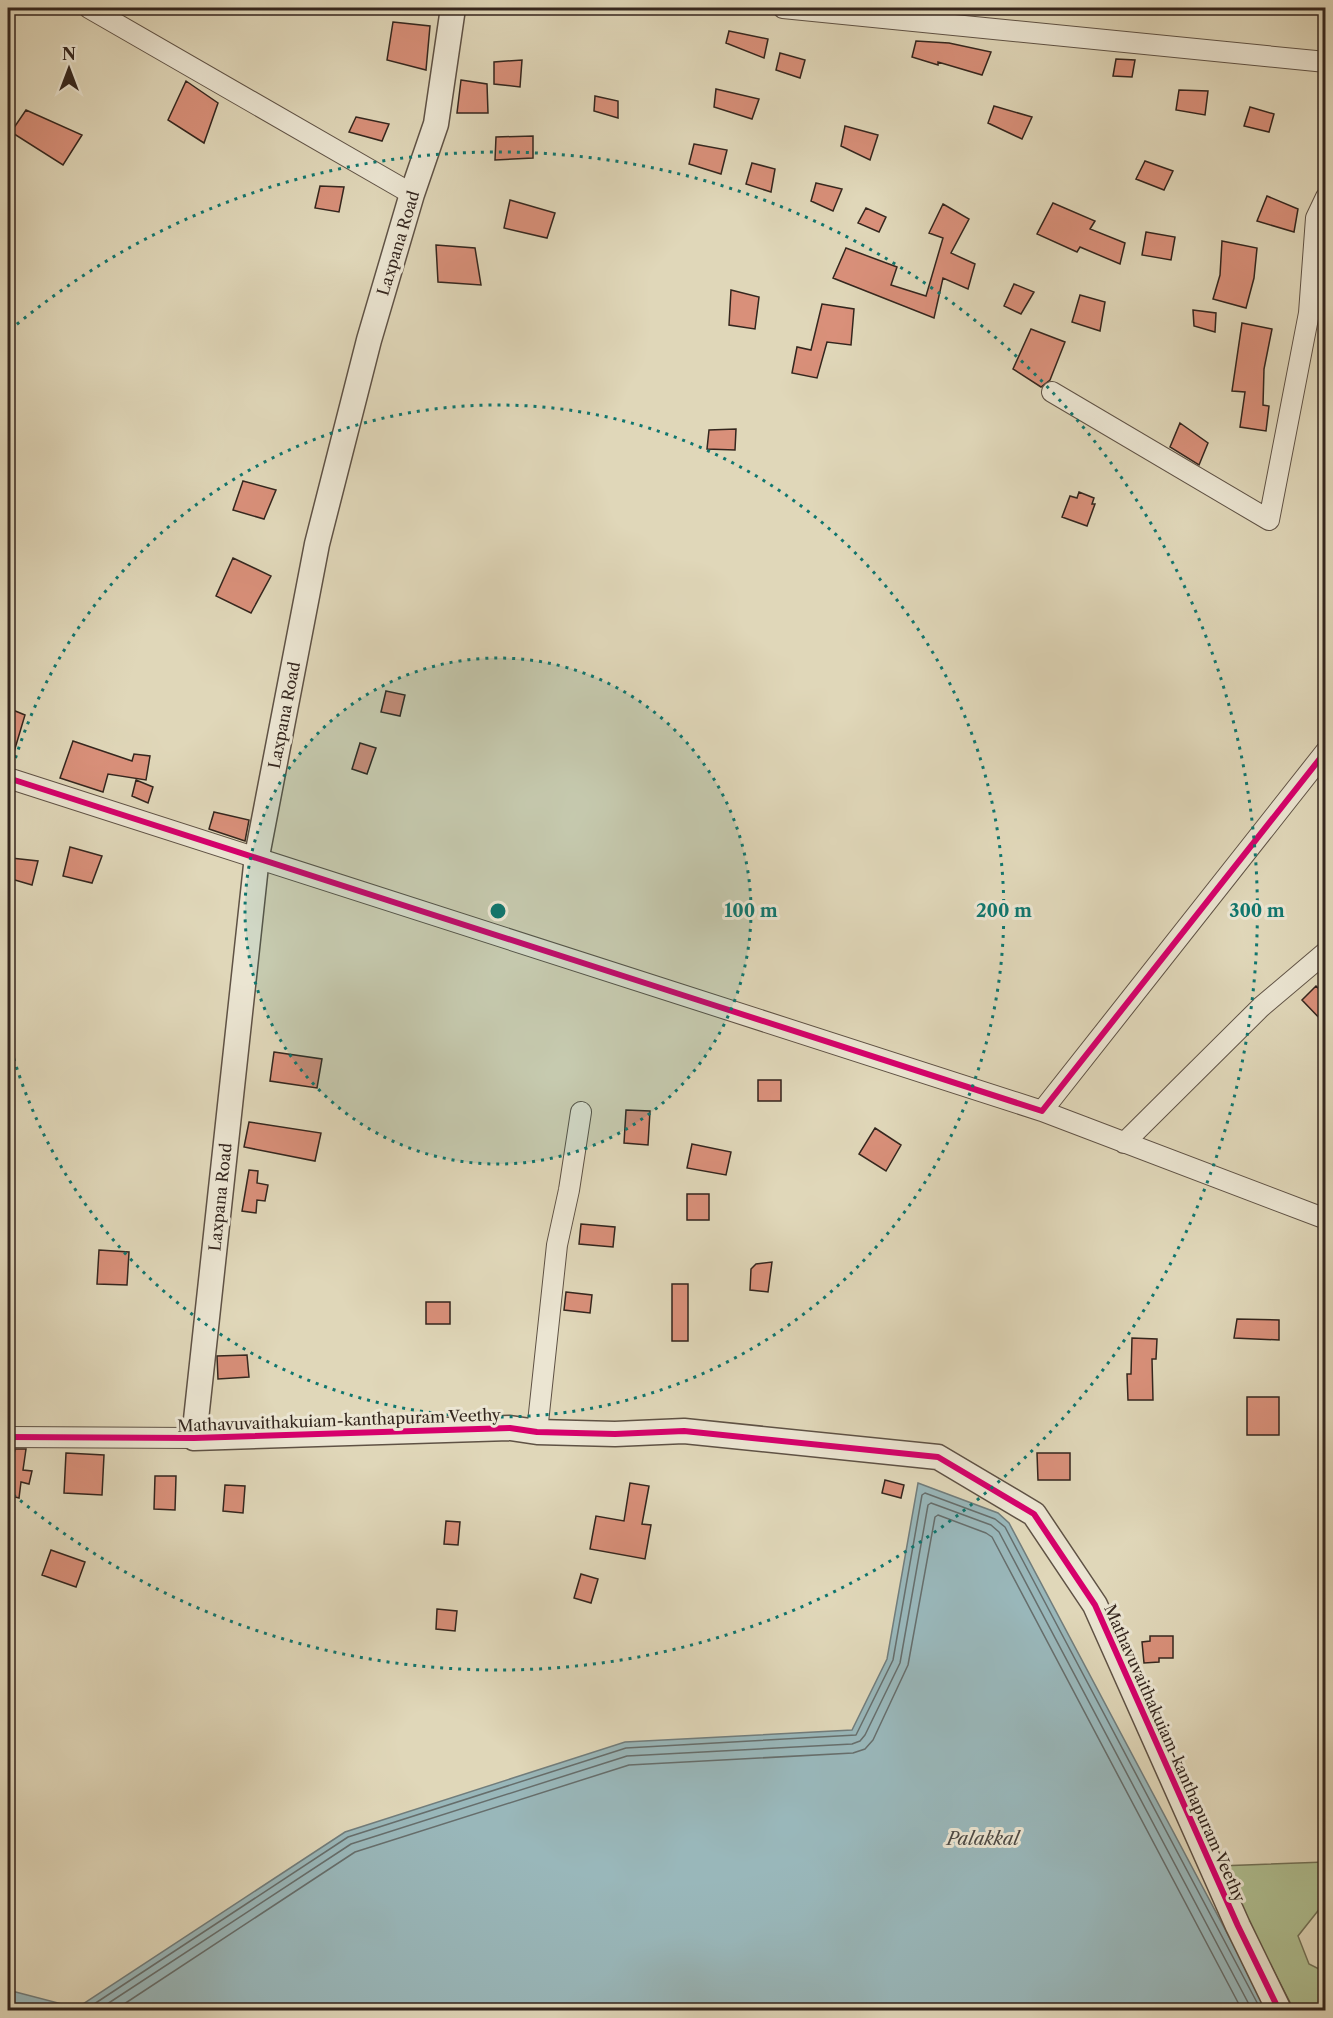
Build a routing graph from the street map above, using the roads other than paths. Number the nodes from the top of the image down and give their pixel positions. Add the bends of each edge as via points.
1 (89, 8) edge
2 (453, 8) edge
3 (783, 8) edge
4 (1326, 62) edge
5 (412, 194) junction
6 (1326, 197) edge
7 (1052, 392) dead end
8 (1326, 751) edge
9 (8, 778) edge
10 (257, 856) junction
11 (1326, 952) edge
12 (1042, 1111) junction
13 (581, 1112) dead end
14 (1124, 1143) junction
15 (1326, 1219) edge
16 (537, 1432) junction
17 (8, 1437) edge
18 (194, 1438) junction
19 (1279, 2010) edge

1 - 5 street
2 - 5 street, Laxpana Road via 436,124
3 - 4 street
5 - 10 street, Laxpana Road via 369,340 317,544
6 - 7 street via 1316,218 1309,313 1269,520
8 - 12 street
9 - 10 street
10 - 12 street
10 - 18 street, Laxpana Road
11 - 14 street via 1261,1006
12 - 14 street
13 - 16 street via 557,1245
14 - 15 street
16 - 18 street, Mathavuvaithakuiam-kanthapuram Veethy via 510,1428
16 - 19 street, Mathavuvaithakuiam-kanthapuram Veethy via 684,1431 939,1457 1024,1508 1095,1605
17 - 18 street, Mathavuvaithakuiam-kanthapuram Veethy

